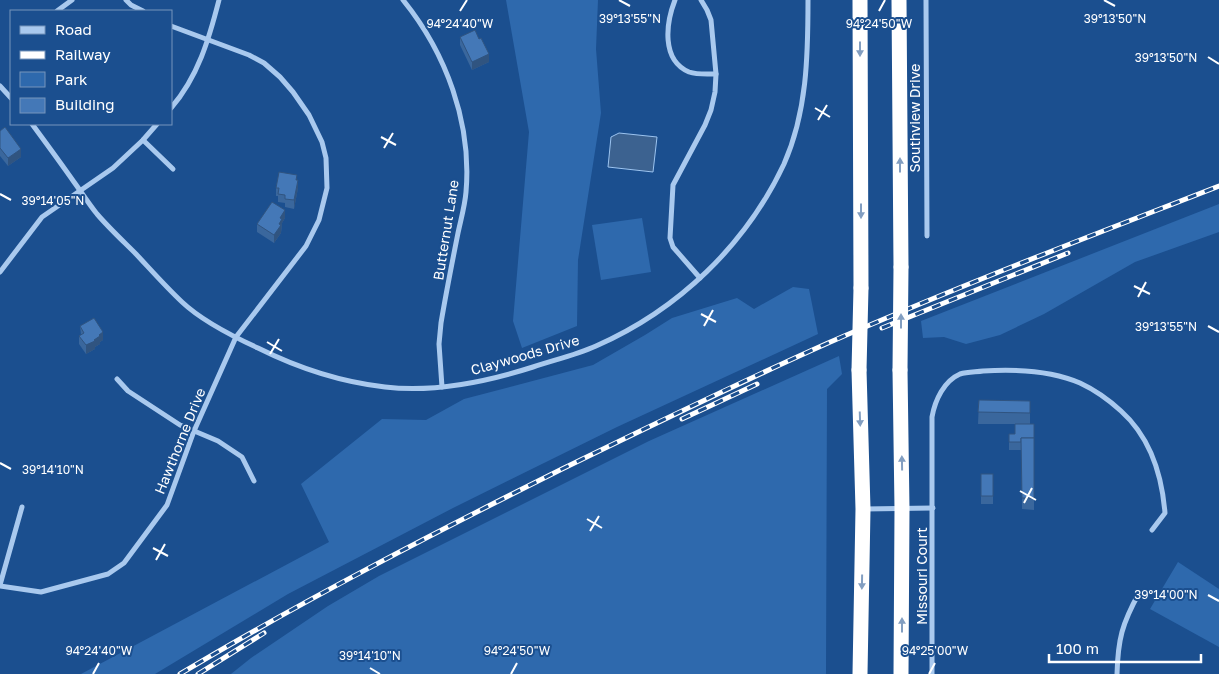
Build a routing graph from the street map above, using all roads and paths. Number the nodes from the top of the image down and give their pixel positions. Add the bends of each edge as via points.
1 (72, 0) edge
2 (126, 0) edge
3 (218, 0) edge
4 (403, 0) edge
5 (675, 0) edge
6 (701, 0) edge
7 (808, 0) edge
8 (860, 0) edge
9 (899, 0) edge
10 (926, 0) edge
11 (58, 10) edge
12 (141, 10) edge
13 (172, 26) edge
14 (208, 39) junction
15 (716, 74) junction
16 (0, 86) edge
17 (10, 97) edge
18 (172, 107) edge
19 (33, 125) edge
20 (156, 125) edge
21 (143, 140) junction
22 (172, 169) dead end
23 (80, 190) junction
24 (928, 236) dead end
25 (0, 272) edge
26 (700, 278) junction
27 (236, 337) junction
28 (118, 379) dead end
29 (442, 387) junction
30 (194, 431) junction
31 (254, 481) dead end
32 (22, 507) dead end
33 (933, 508) junction
34 (863, 509) junction
35 (902, 509) junction
36 (1152, 530) dead end
37 (0, 586) edge
38 (1139, 593) dead end
39 (860, 674) edge
40 (901, 674) edge
41 (932, 674) edge
42 (1117, 674) edge

1 - 11 street
2 - 12 street
3 - 14 street
4 - 29 street, Butternut Lane via 432,42 446,72 463,131 466,192 441,323
5 - 15 street via 668,42 675,61 689,72
6 - 15 street via 711,20
7 - 26 street, Claywoods Drive via 806,83 798,122 780,170 745,229
8 -> 34 highway, bridge via 859,370
35 -> 9 highway, bridge
10 - 24 street, Southview Drive
13 - 14 street, Hawthorne Drive
14 - 18 street via 194,74
14 - 27 street, Hawthorne Drive via 264,63 284,82 309,114 322,142 327,173 324,204 314,234
15 - 26 street via 708,118 673,185 670,238 673,247
16 - 17 street
19 - 23 street, Claywoods Drive
20 - 21 street
21 - 22 street
21 - 23 street via 113,168
23 - 25 street via 42,217
23 - 27 street, Claywoods Drive via 97,214 184,304
26 - 29 street, Claywoods Drive via 662,309 595,347 483,381
27 - 29 street, Claywoods Drive via 301,367 341,380 386,387
27 - 30 street, Hawthorne Drive
28 - 30 street via 128,391
30 - 31 street via 218,441 242,457
30 - 37 street, Hawthorne Drive via 167,506 124,563 108,574 41,592
32 - 37 street
33 - 35 street, Missouri Court
33 - 36 street, Missouri Court via 932,417 942,390 959,374 993,370 1028,371 1082,384 1106,398 1131,422 1153,458 1164,494 1165,513
33 - 41 street, Missouri Court
34 - 35 street, Missouri Court
34 -> 39 highway
40 -> 35 highway
38 - 42 street via 1123,626

